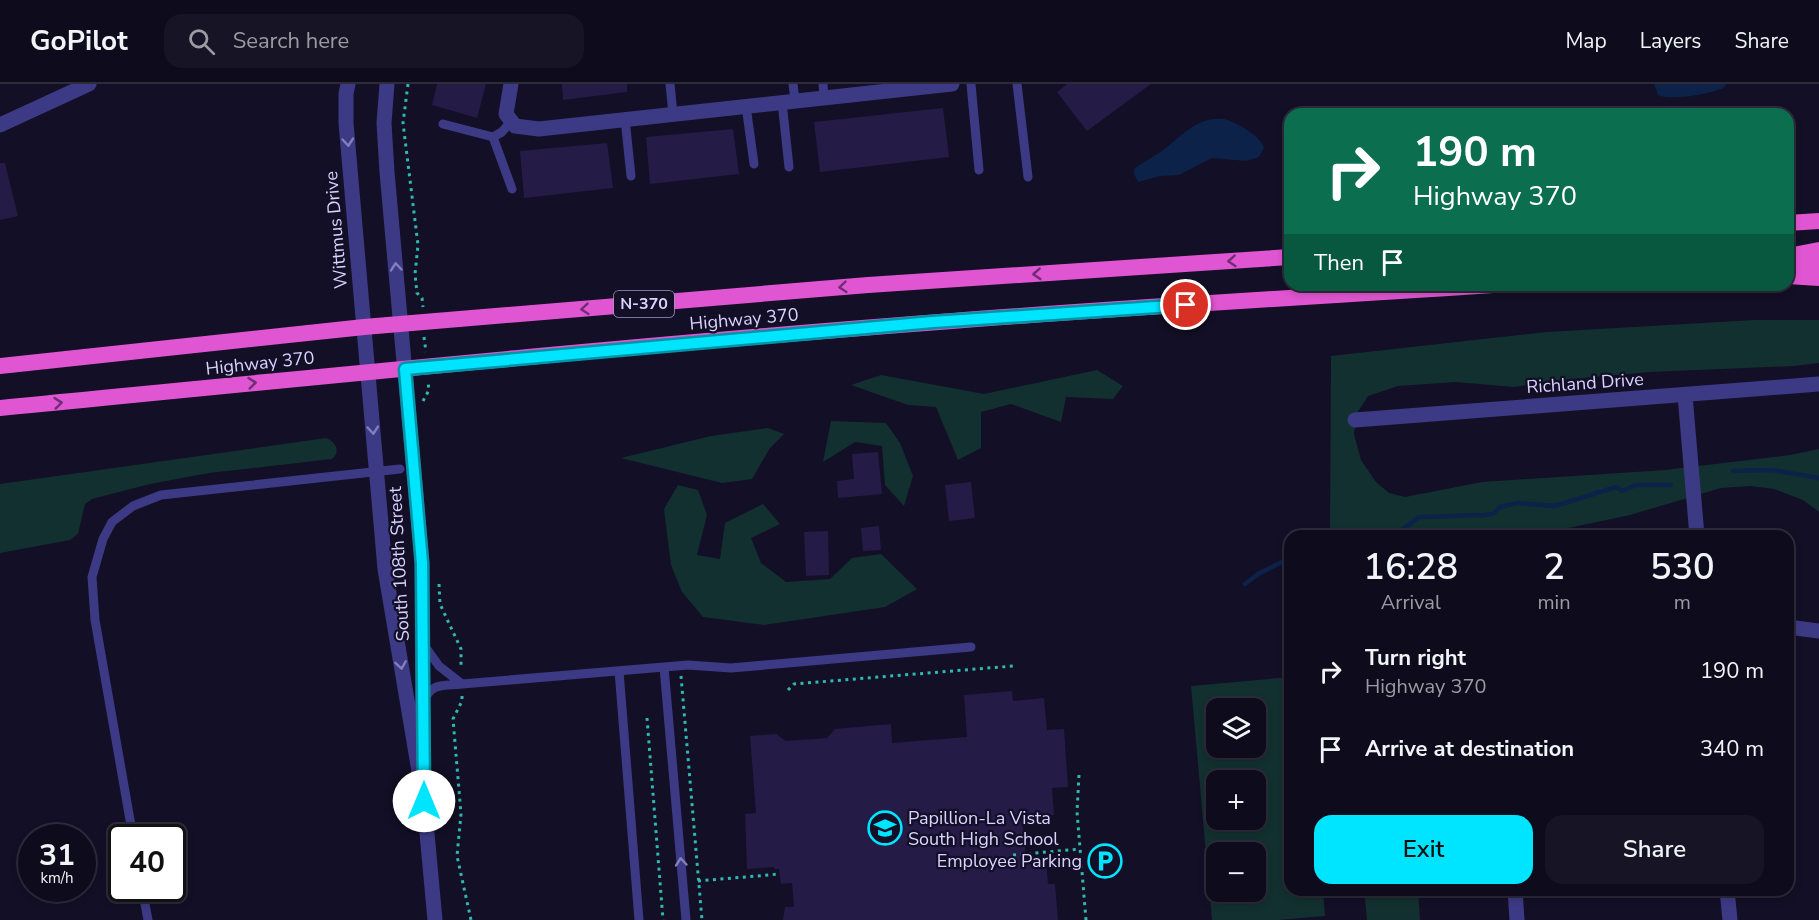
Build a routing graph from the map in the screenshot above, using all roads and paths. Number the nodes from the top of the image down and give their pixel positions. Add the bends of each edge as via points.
1 (89, 84) edge
2 (348, 84) edge
3 (387, 84) edge
4 (408, 84) edge
5 (511, 84) edge
6 (670, 84) edge
7 (793, 84) edge
8 (952, 84) edge
9 (971, 84) edge
10 (1017, 84) edge
11 (885, 88) edge
12 (823, 91) edge
13 (789, 102) junction
14 (746, 106) junction
15 (673, 114) junction
16 (625, 119) junction
17 (511, 121) junction
18 (443, 124) dead end
19 (0, 125) edge
20 (493, 137) junction
21 (754, 164) dead end
22 (789, 167) dead end
23 (979, 170) dead end
24 (631, 176) dead end
25 (1028, 177) dead end
26 (512, 189) dead end
27 (1819, 221) edge
28 (1794, 223) edge
29 (1819, 250) edge
30 (1794, 255) edge
31 (1284, 257) edge
32 (1819, 263) edge
33 (1794, 265) edge
34 (1794, 276) edge
35 (1819, 278) edge
36 (1403, 291) edge
37 (423, 323) junction
38 (401, 325) junction
39 (364, 327) junction
40 (0, 366) edge
41 (427, 366) junction
42 (405, 369) junction
43 (368, 372) junction
44 (1819, 384) edge
45 (1685, 395) junction
46 (0, 408) edge
47 (424, 411) dead end
48 (1354, 420) dead end
49 (400, 470) dead end
50 (377, 472) junction
51 (1696, 530) edge
52 (438, 581) dead end
53 (1794, 628) edge
54 (1819, 631) edge
55 (423, 643) junction
56 (972, 647) dead end
57 (680, 666) junction
58 (1013, 666) dead end
59 (664, 667) junction
60 (619, 671) junction
61 (462, 684) junction
62 (788, 690) dead end
63 (423, 702) junction
64 (647, 718) dead end
65 (1078, 775) dead end
66 (424, 801) junction
67 (131, 824) edge
68 (1080, 849) junction
69 (1013, 855) dead end
70 (780, 874) dead end
71 (698, 881) junction
72 (1515, 896) edge
73 (1728, 896) edge
74 (145, 902) edge
75 (148, 920) edge
76 (435, 920) edge
77 (471, 920) edge
78 (639, 920) edge
79 (663, 920) edge
80 (686, 920) edge
81 (702, 920) edge
82 (1086, 920) edge
83 (1517, 920) edge
84 (1730, 920) edge

1 - 19 street
2 -> 39 street, Wittmus Drive via 346,123
38 -> 3 street via 384,123
4 - 37 path via 404,123 418,245 415,274 417,293 422,298
5 - 17 street via 506,114
6 - 15 lane
7 - 13 lane
8 - 11 street
9 - 23 lane
10 - 25 lane
11 - 12 street
12 - 13 street
13 - 14 street
13 - 22 lane
14 - 15 street
14 - 21 lane
15 - 16 street
16 - 17 street via 539,129 515,126
16 - 24 lane
17 - 20 lane
18 - 20 lane
20 - 26 lane
27 - 28 highway
29 - 30 highway
31 -> 37 highway, Highway 370 / N-370 via 868,285
32 - 33 highway
34 - 35 highway
36 - 41 highway, Highway 370 via 954,321
37 - 38 highway, Highway 370 / N-370
37 - 41 path
38 - 39 highway, Highway 370 / N-370
38 - 42 street, South 108th Street
39 - 40 highway, Highway 370 / N-370
39 - 43 street, Wittmus Drive
41 - 42 highway, Highway 370
41 - 47 path via 429,390 423,399
42 - 43 highway, Highway 370
42 - 55 street, South 108th Street via 422,563
46 -> 43 highway, Highway 370
43 -> 50 street, South 108th Street
44 - 45 street, Richland Drive
45 - 48 street, Richland Drive
45 - 51 street
49 - 50 lane
50 -> 66 street, South 108th Street via 386,569
50 - 67 lane via 161,495 133,506 112,522 92,577 95,620
52 - 61 path via 440,604 461,649
53 - 54 street
55 - 61 lane via 439,666
55 - 63 street, South 108th Street
56 - 57 lane via 731,668
57 - 59 lane
57 - 71 path
58 - 62 path via 795,684
59 - 60 lane
80 -> 59 lane
60 - 61 lane
60 - 78 lane
61 - 63 lane via 434,687
61 - 77 path via 462,701 453,719 460,814 457,856
63 - 66 street, South 108th Street
64 - 79 path
65 - 68 path
66 - 76 street, South 108th Street
68 - 69 path
68 - 82 path
70 - 71 path
71 - 81 path
72 - 83 street
73 - 84 street
74 - 75 lane

